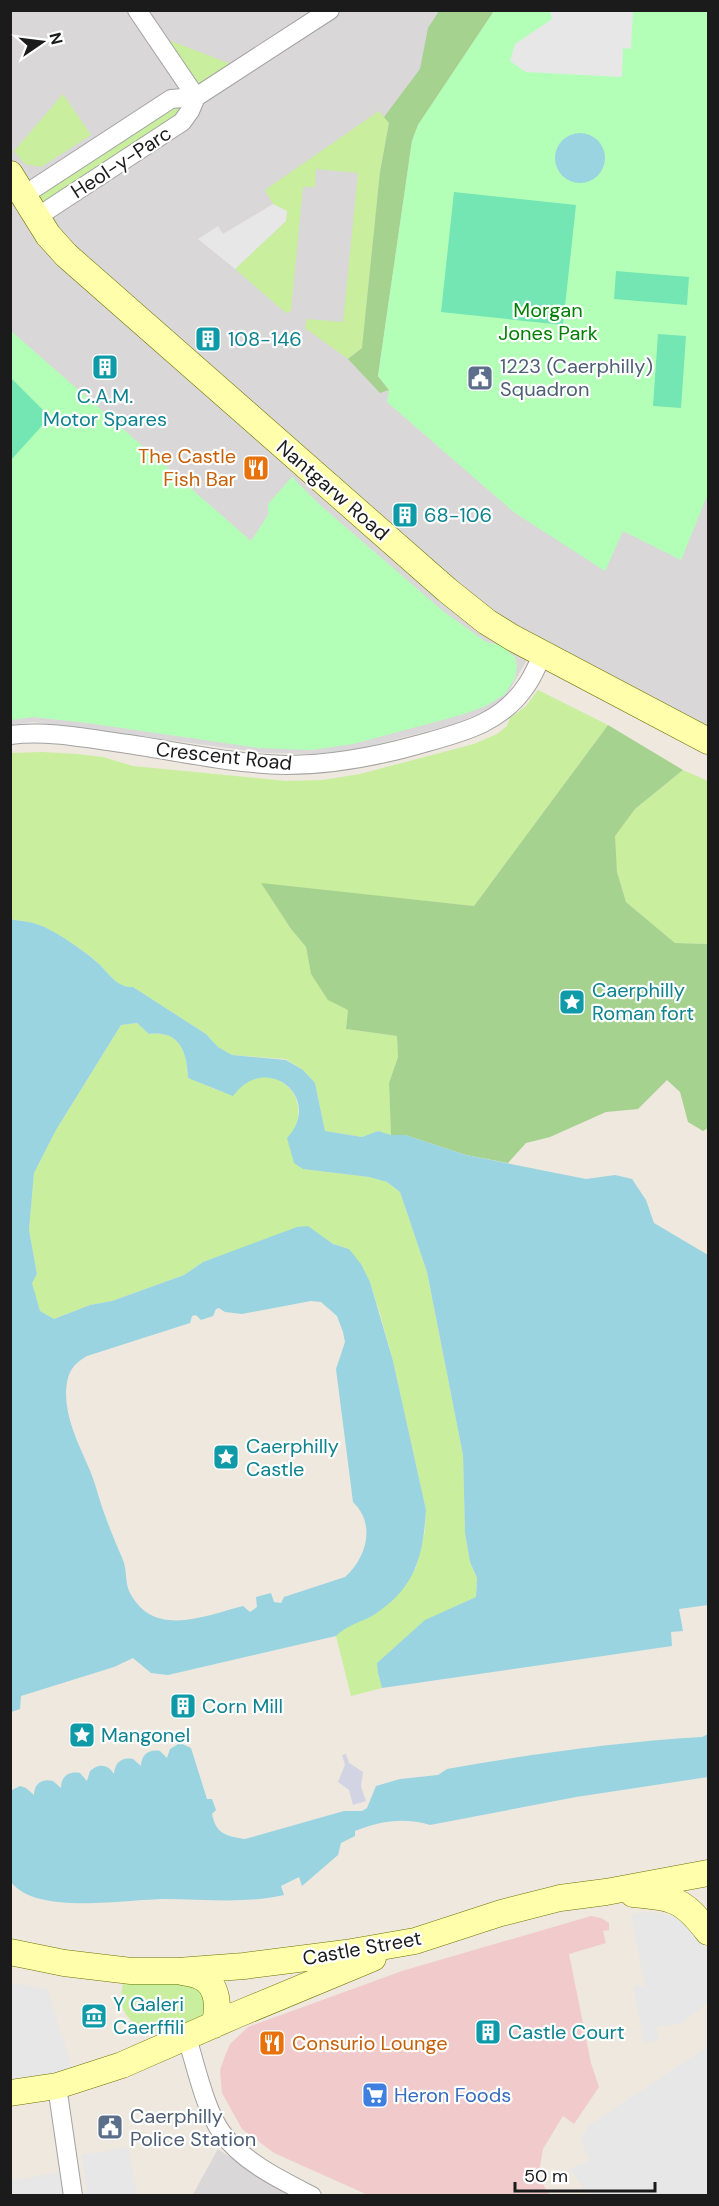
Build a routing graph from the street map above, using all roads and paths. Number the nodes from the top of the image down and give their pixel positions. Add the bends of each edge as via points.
1 (137, 10) edge
2 (330, 10) edge
3 (196, 97) junction
4 (10, 174) edge
5 (30, 206) junction
6 (543, 654) junction
7 (10, 735) edge
8 (708, 741) edge
9 (708, 1874) edge
10 (606, 1892) junction
11 (708, 1932) edge
12 (415, 1941) junction
13 (10, 1952) edge
14 (178, 1971) junction
15 (214, 2025) junction
16 (187, 2038) junction
17 (57, 2086) junction
18 (10, 2093) edge
19 (302, 2193) edge
20 (73, 2196) edge

1 - 3 street
2 - 3 street, Heol-y-Parc
3 - 5 street, Heol-y-Parc via 171,99
3 - 5 street, Heol-y-Parc via 182,122
4 - 5 main road, Nantgarw Road
5 - 6 main road, Nantgarw Road via 66,255 447,590 487,622
6 - 7 street, Crescent Road via 526,686 506,710 482,725 391,752 330,763 248,762 68,736
6 - 8 main road, Nantgarw Road
9 - 10 main road, Castle Street
10 - 11 main road via 674,1900 695,1914
10 - 12 main road, Castle Street via 513,1910
12 - 14 main road, Castle Street via 308,1958
12 - 15 main road
13 - 14 main road, Castle Street via 95,1967
14 - 15 main road via 202,1977 213,1986 218,2008
15 - 16 main road
16 - 17 main road
16 - 19 street via 221,2132 242,2155
17 - 18 main road
17 - 20 street

